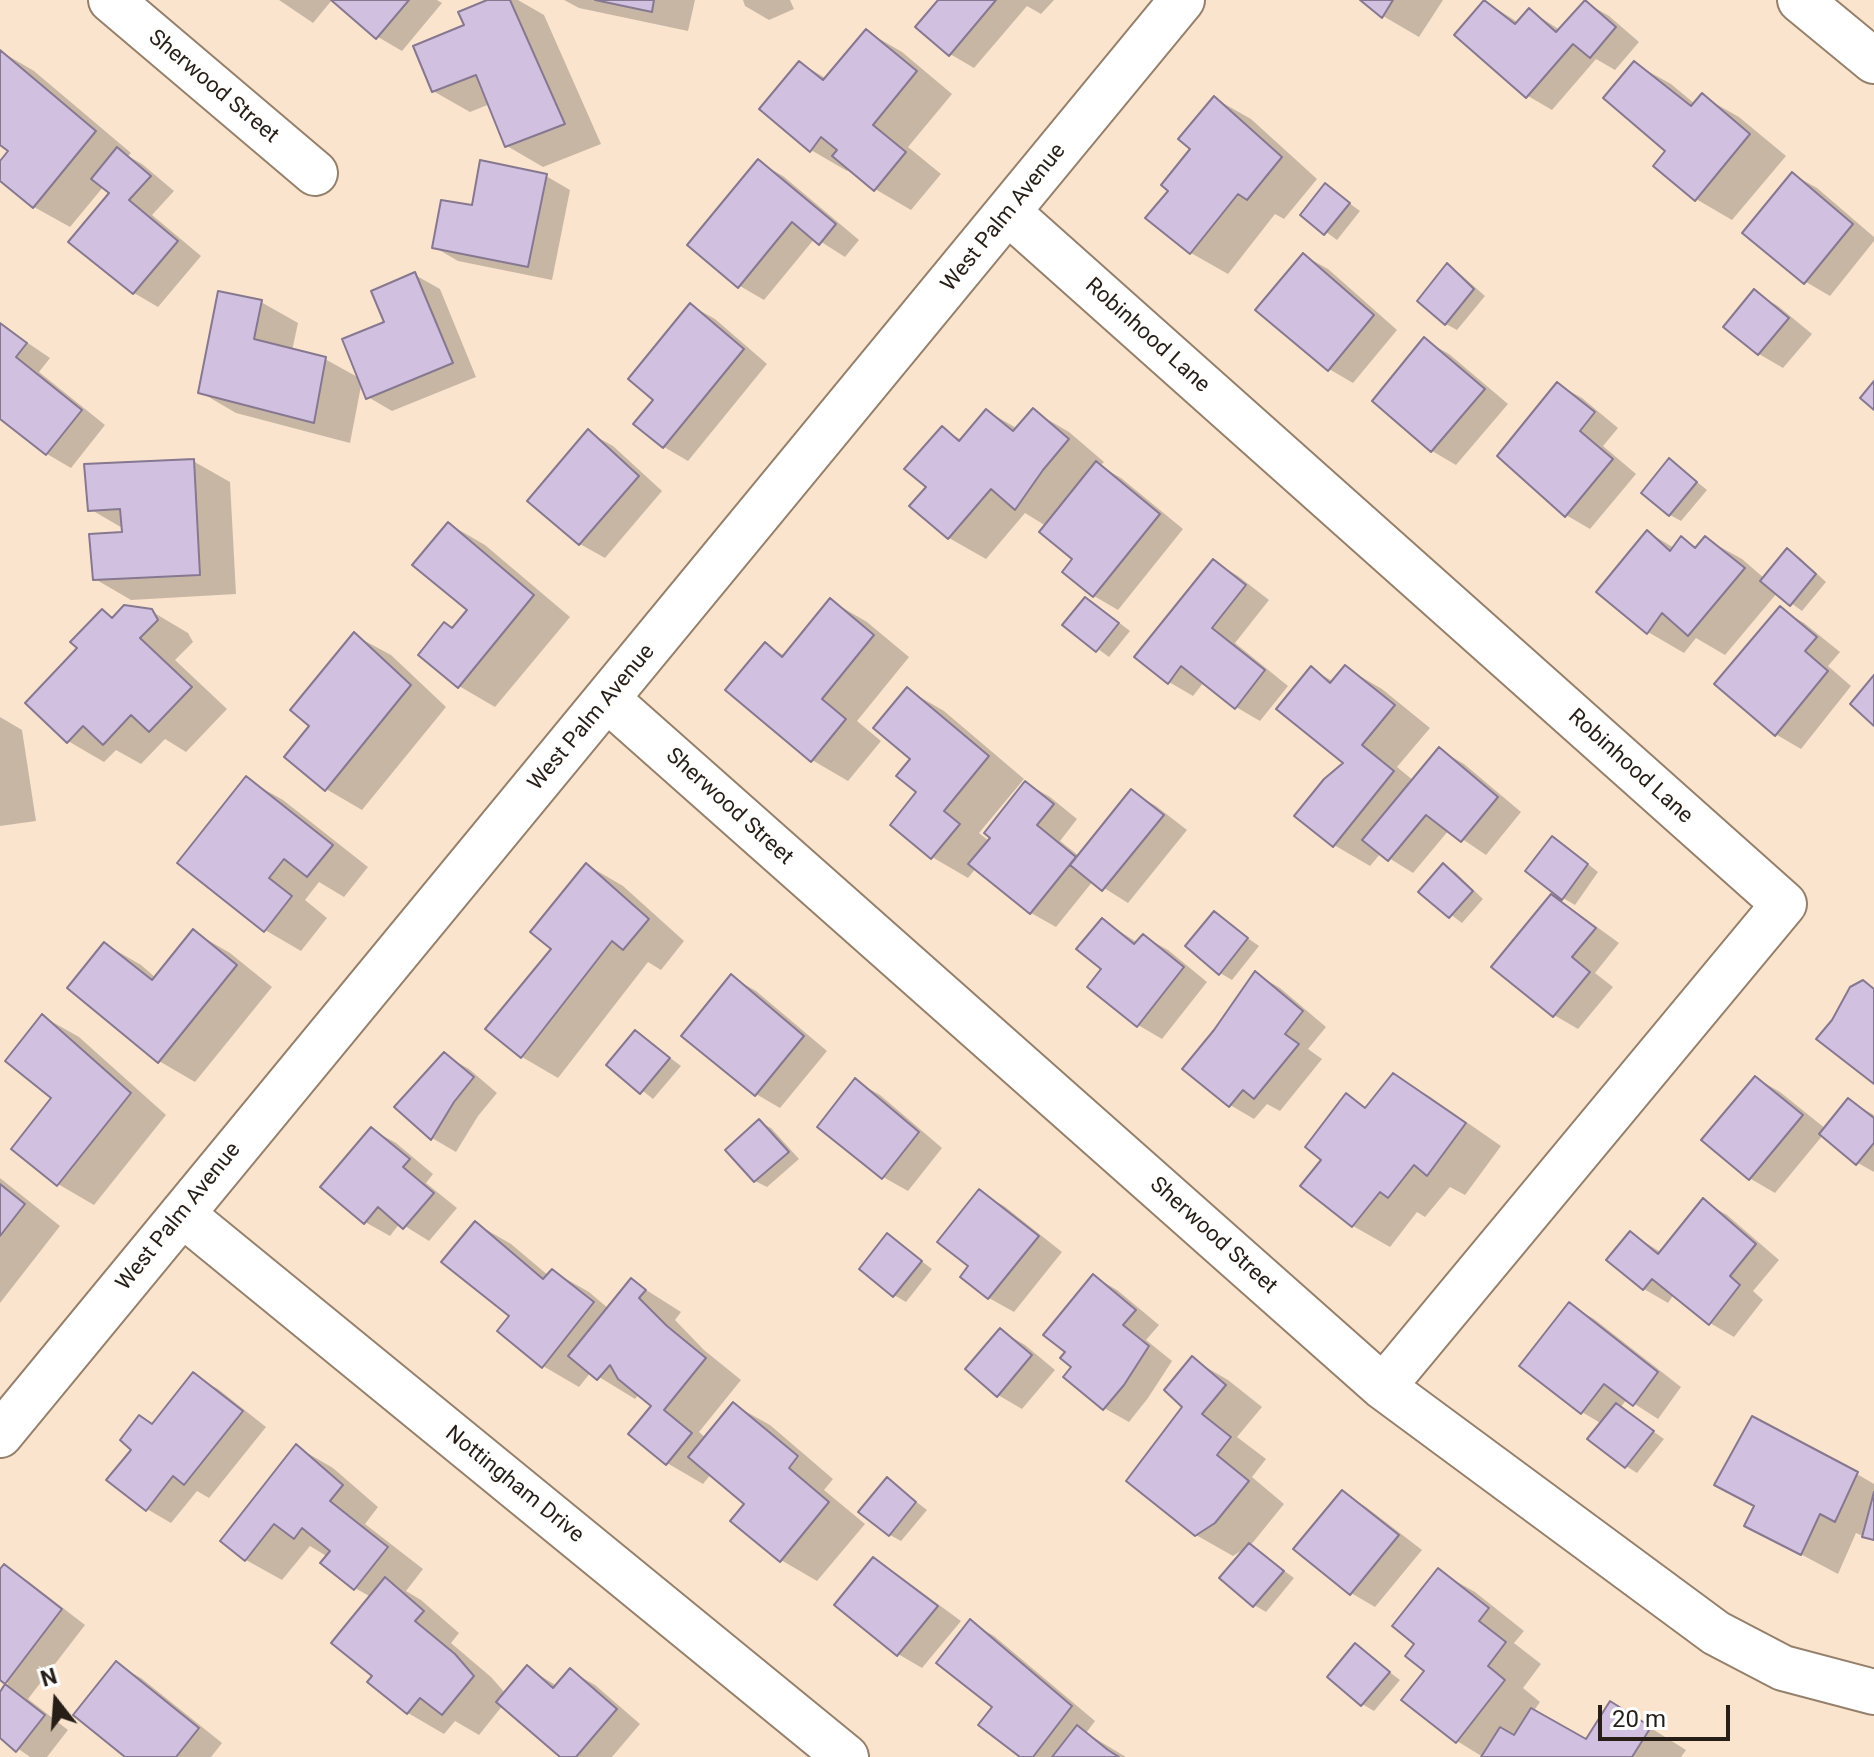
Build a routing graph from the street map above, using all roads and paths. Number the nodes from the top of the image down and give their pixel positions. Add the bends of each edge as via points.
1 (111, 0) edge
2 (1182, 0) edge
3 (1800, 0) edge
4 (1874, 61) edge
5 (315, 173) dead end
6 (1009, 213) junction
7 (607, 699) junction
8 (182, 1214) junction
9 (1383, 1387) junction
10 (0, 1435) edge
11 (1874, 1692) edge
12 (846, 1757) edge

1 - 5 street, Sherwood Street
2 - 6 street, West Palm Avenue
3 - 4 street
6 - 7 street, West Palm Avenue
6 - 9 street, Robinhood Lane via 1784,904
7 - 8 street, West Palm Avenue
7 - 9 street, Sherwood Street
8 - 10 street, West Palm Avenue
8 - 12 street, Nottingham Drive
9 - 11 street, Sherwood Street via 1716,1633 1783,1668

